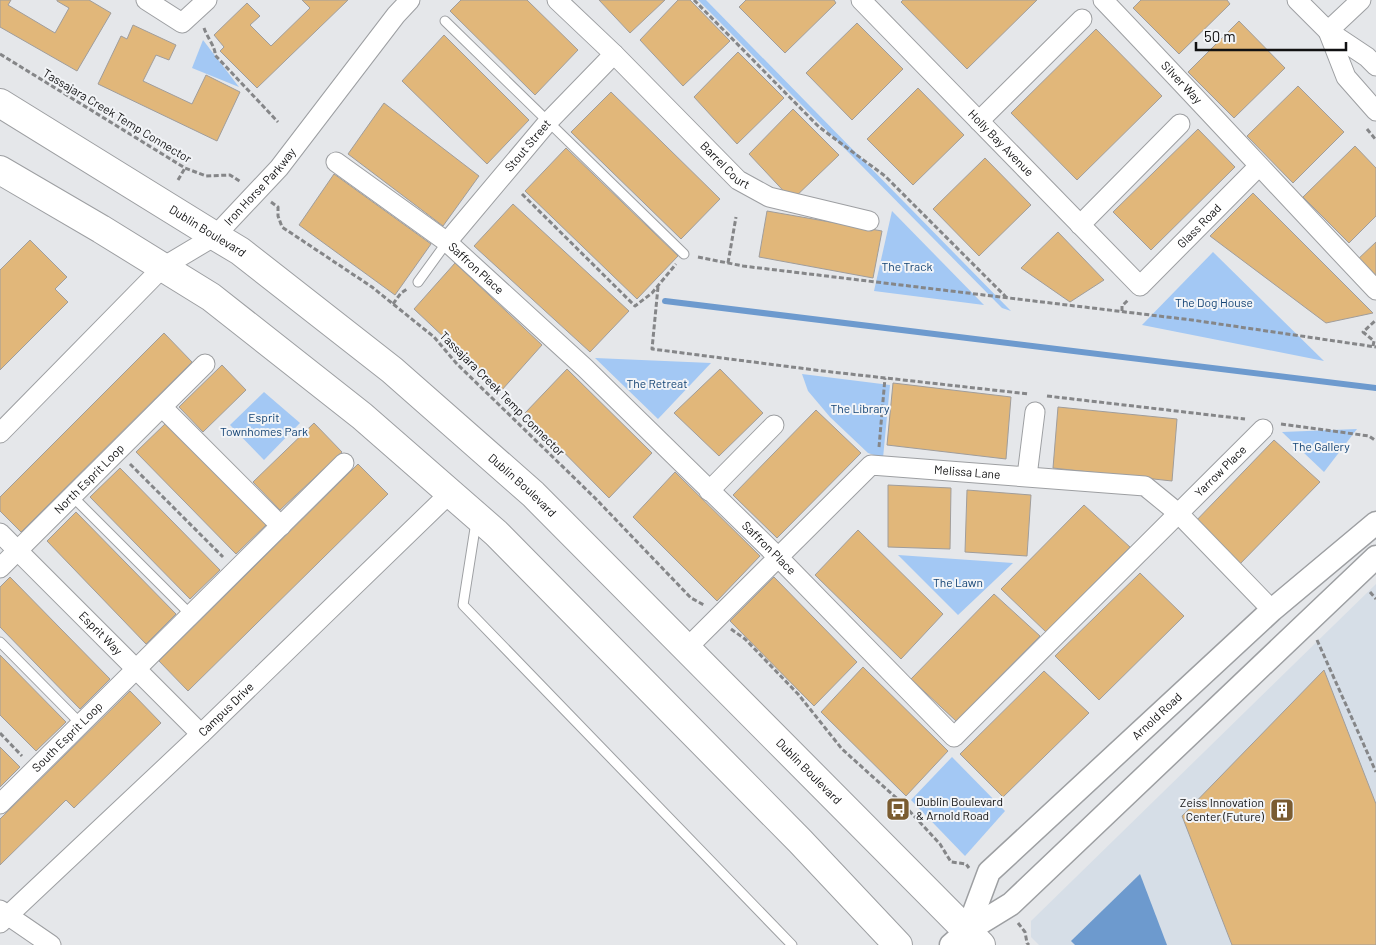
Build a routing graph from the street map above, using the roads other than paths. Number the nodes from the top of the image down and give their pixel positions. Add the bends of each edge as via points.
1 (146, 0) edge
2 (208, 0) edge
3 (410, 0) edge
4 (557, 0) edge
5 (1103, 0) edge
6 (1298, 0) edge
7 (1361, 0) edge
8 (863, 1) edge
9 (1082, 19) dead end
10 (445, 22) dead end
11 (1328, 31) junction
12 (614, 54) junction
13 (1376, 66) edge
14 (0, 103) edge
15 (1376, 111) edge
16 (979, 121) junction
17 (548, 122) junction
18 (1180, 124) dead end
19 (336, 162) dead end
20 (1259, 166) junction
21 (0, 170) edge
22 (869, 221) dead end
23 (1080, 225) junction
24 (215, 236) junction
25 (447, 242) junction
26 (684, 254) road end
27 (163, 267) junction
28 (418, 282) road end
29 (1140, 286) joint
30 (1376, 290) edge
31 (205, 364) dead end
32 (1037, 401) road end
33 (162, 407) junction
34 (1263, 424) road end
35 (774, 425) dead end
36 (0, 433) edge
37 (344, 463) dead end
38 (1027, 476) junction
39 (709, 491) junction
40 (450, 493) junction
41 (72, 496) junction
42 (1178, 513) junction
43 (477, 517) junction
44 (1376, 524) edge
45 (280, 526) junction
46 (0, 533) edge
47 (18, 551) junction
48 (778, 557) junction
49 (1376, 557) edge
50 (0, 568) edge
51 (1272, 610) junction
52 (191, 615) junction
53 (0, 642) edge
54 (687, 648) junction
55 (136, 669) junction
56 (82, 724) junction
57 (201, 734) junction
58 (0, 804) edge
59 (3, 917) edge
60 (966, 940) edge
61 (50, 945) edge
62 (792, 945) edge
63 (898, 945) edge

1 - 2 street via 182,23
3 - 24 street, Iron Horse Parkway via 278,168
4 - 12 street, Barrel Court
5 - 20 street, Silver Way
6 - 11 street
7 - 11 street
8 - 16 street, Holly Bay Avenue
9 - 16 street
10 - 17 lane
11 - 13 street
11 - 15 street via 1346,77
12 - 17 street, Stout Street
12 - 22 street, Barrel Court via 738,180 770,197
14 - 24 main road, Dublin Boulevard
16 - 23 street, Holly Bay Avenue
17 - 25 street, Stout Street
17 - 26 lane
18 - 23 street
19 - 25 street, Saffron Place
20 - 29 street, Glass Road
20 - 30 street, Silver Way
21 - 27 main road
23 - 29 street, Holly Bay Avenue
24 - 27 street, Iron Horse Parkway
24 - 54 main road, Dublin Boulevard via 249,257 399,376 533,494
25 - 28 lane
25 - 39 street, Saffron Place via 585,368
27 - 36 street, Iron Horse Parkway
27 - 40 main road via 211,297 362,416
31 - 33 street, North Esprit Loop
32 - 38 street
33 - 41 street, North Esprit Loop
33 - 45 street
34 - 42 street, Yarrow Place
35 - 39 street
37 - 45 street
38 - 42 street, Melissa Lane via 1145,486
38 - 48 street, Melissa Lane via 871,465
39 - 48 street, Saffron Place
40 - 43 main road
40 - 57 street, Campus Drive
41 - 47 street, North Esprit Loop
41 - 52 lane
42 - 48 street, Saffron Place via 954,737
42 - 51 street, Melissa Lane
43 - 62 lane via 463,605
43 - 63 main road via 800,841
44 - 51 street, Arnold Road
45 - 52 street
46 - 47 street, Esprit Way
47 - 50 street
47 - 55 street, Esprit Way
48 - 54 street
49 - 60 street via 1012,904
51 - 60 street, Arnold Road via 989,872
52 - 55 street
53 - 56 lane
54 - 60 main road, Dublin Boulevard
55 - 56 street, South Esprit Loop
55 - 57 street, Esprit Way
56 - 58 street, South Esprit Loop
57 - 59 street, Campus Drive
59 - 61 street

